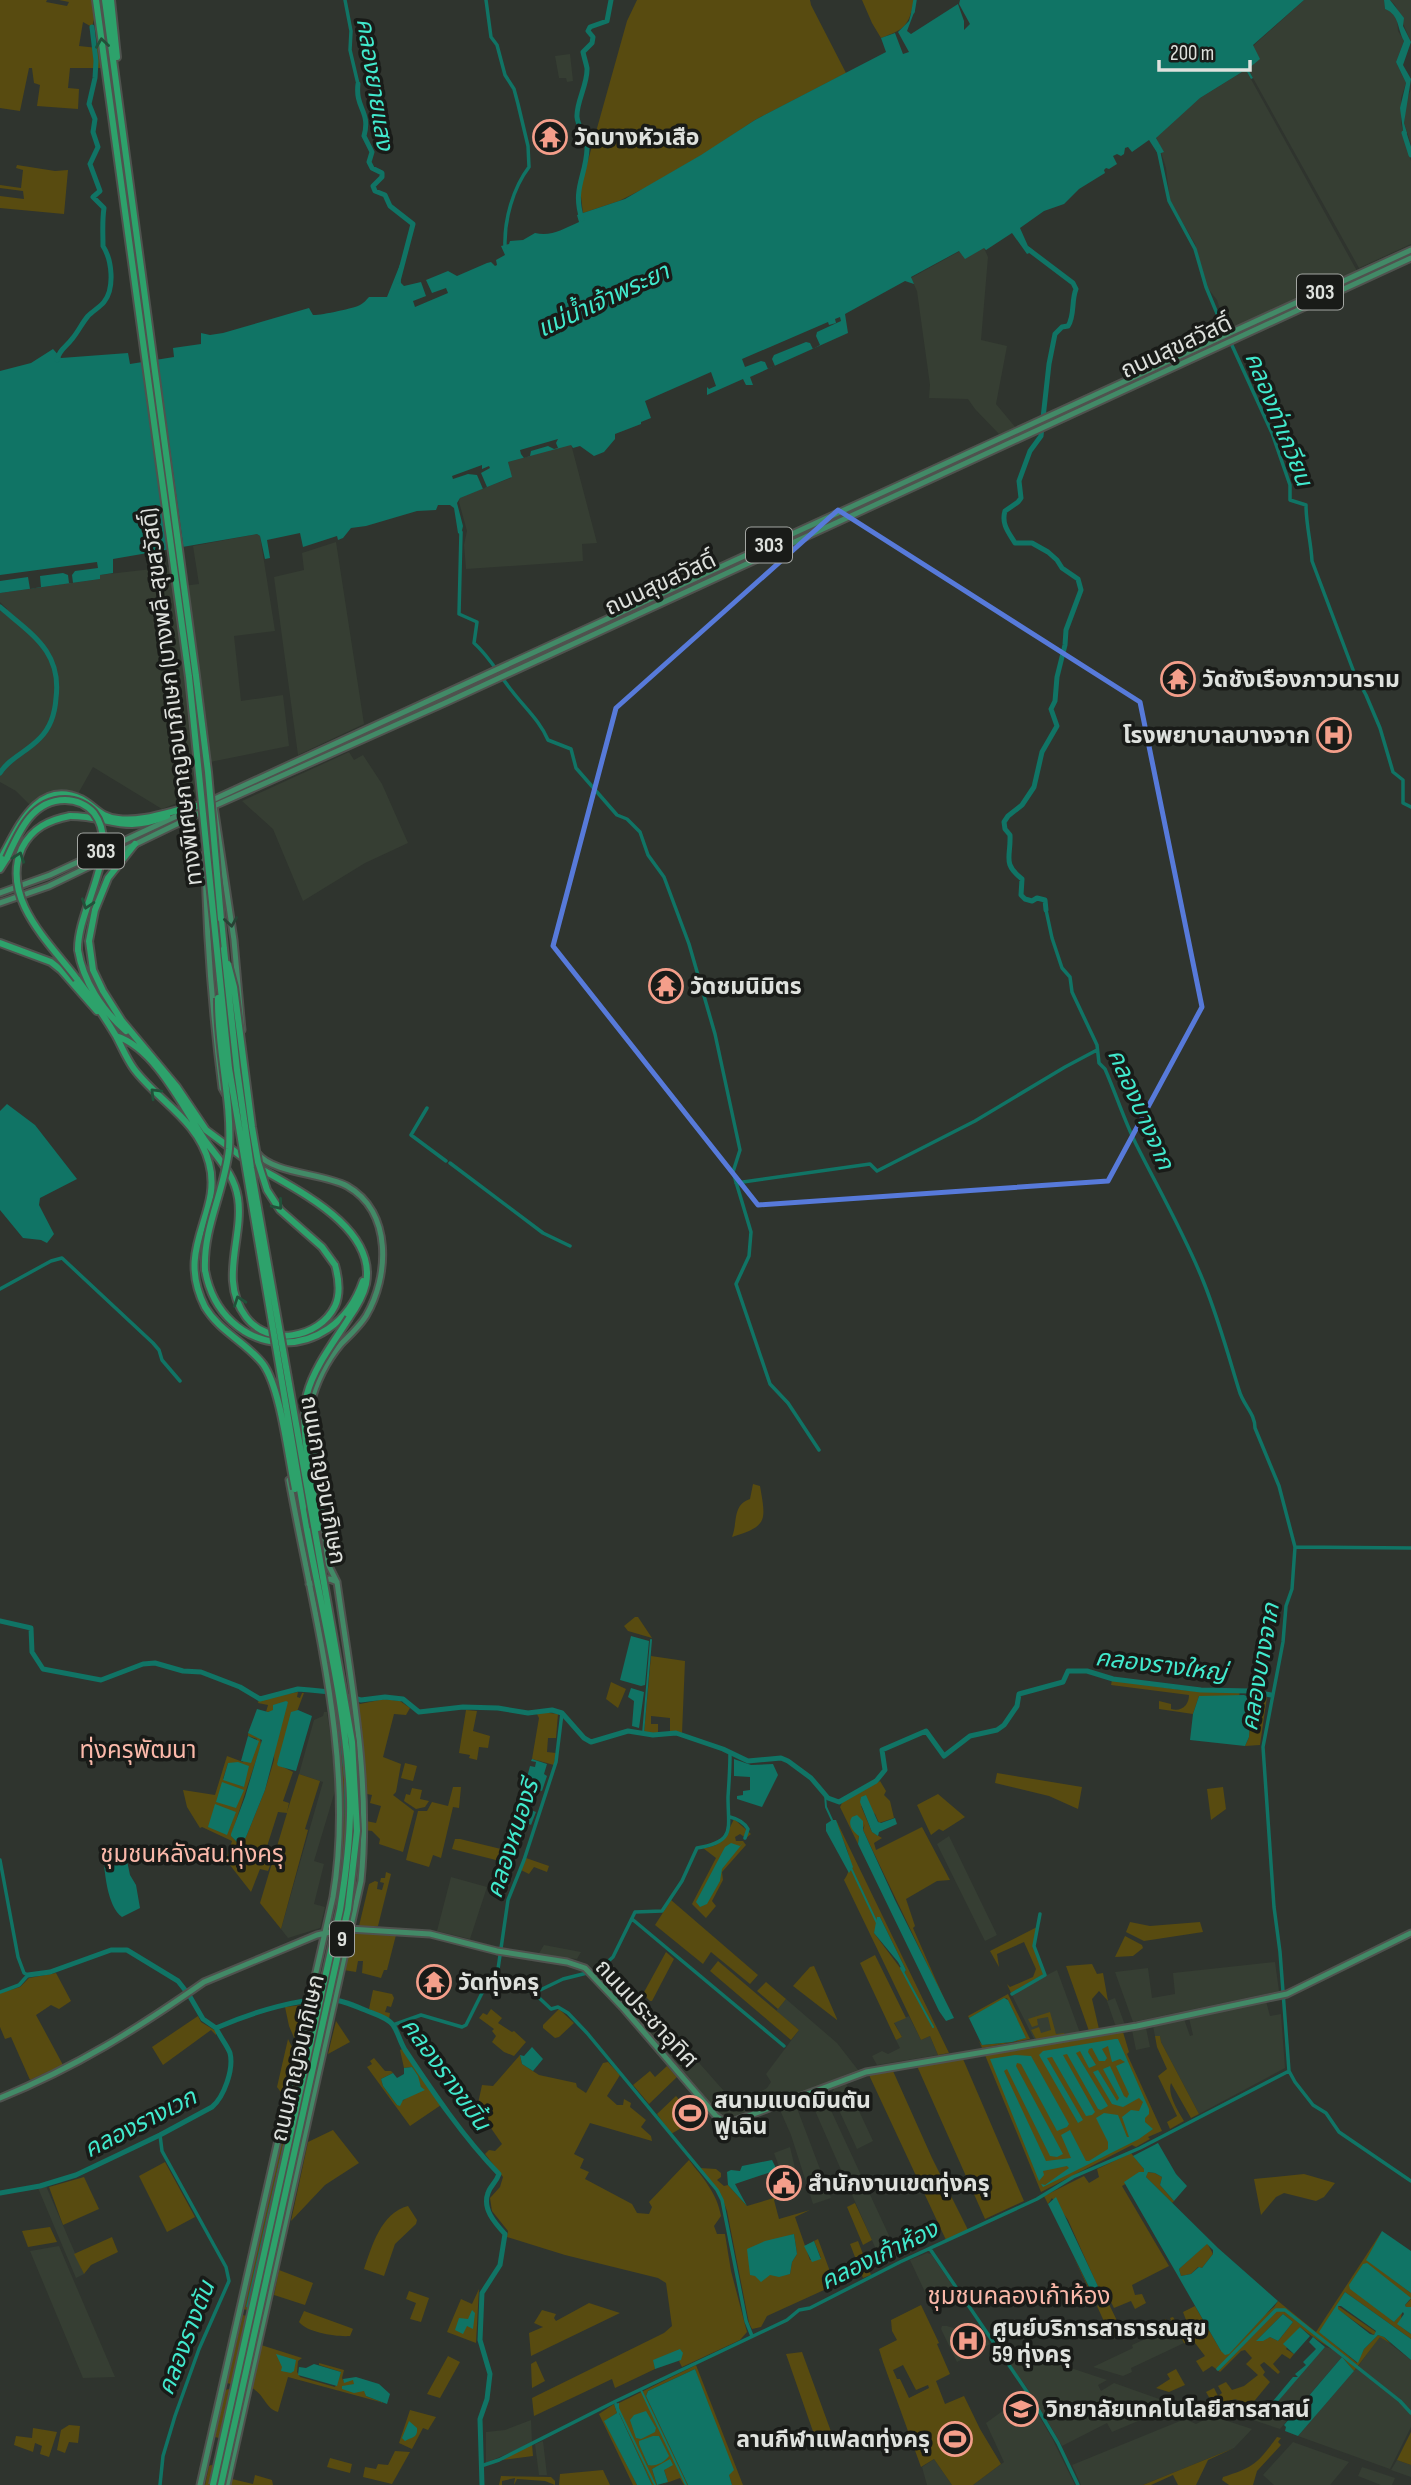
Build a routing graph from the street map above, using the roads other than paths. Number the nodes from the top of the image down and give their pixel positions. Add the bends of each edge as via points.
1 (95, 0) edge
2 (105, 0) edge
3 (111, 0) edge
4 (125, 150) junction
5 (1411, 250) edge
6 (1411, 258) edge
7 (1231, 336) junction
8 (1138, 380) junction
9 (463, 686) junction
10 (466, 693) junction
11 (214, 806) junction
12 (187, 808) junction
13 (201, 809) junction
14 (135, 844) junction
15 (4, 859) edge
16 (0, 869) edge
17 (0, 893) edge
18 (0, 902) edge
19 (0, 943) edge
20 (224, 949) junction
21 (219, 972) junction
22 (101, 1015) junction
23 (116, 1036) junction
24 (138, 1039) junction
25 (245, 1092) junction
26 (366, 1269) junction
27 (286, 1388) junction
28 (317, 1471) junction
29 (303, 1507) junction
30 (322, 1567) junction
31 (337, 1582) junction
32 (309, 1584) junction
33 (351, 1928) junction
34 (325, 1932) junction
35 (1411, 1933) edge
36 (0, 2098) edge
37 (239, 2312) junction
38 (265, 2318) junction
39 (222, 2386) junction
40 (248, 2392) junction
41 (205, 2463) junction
42 (230, 2469) junction
43 (200, 2485) edge
44 (214, 2485) edge
45 (221, 2485) edge
46 (227, 2485) edge

21 -> 1 highway, ทางพิเศษกาญจนาภิเษก (บางพลี-สุขสวัสดิ์), bridge via 189,677
2 - 4 highway, ทางพิเศษกาญจนาภิเษก (บางพลี-สุขสวัสดิ์)
3 - 4 highway
4 - 20 highway, ทางพิเศษกาญจนาภิเษก (บางพลี-สุขสวัสดิ์), bridge via 203,731
5 - 7 main road, ถนนสุขสวัสดิ์ / 303
6 - 7 main road, ถนนสุขสวัสดิ์ / 303
7 - 8 main road, ถนนสุขสวัสดิ์ / 303
8 - 9 main road, ถนนสุขสวัสดิ์ / 303
8 - 10 main road, ถนนสุขสวัสดิ์ / 303
9 - 10 main road
9 - 13 main road, ถนนสุขสวัสดิ์ / 303
10 - 11 main road, ถนนสุขสวัสดิ์ / 303
11 - 13 main road, ถนนสุขสวัสดิ์ / 303
11 -> 25 main road via 234,940
12 - 13 highway
12 - 15 highway via 123,820 100,815 73,797 47,798 26,815
22 -> 12 highway, bridge via 23,908 15,886 18,857 31,835 47,822 81,816 128,825
13 - 14 main road, ถนนสุขสวัสดิ์ / 303
13 - 17 main road, ถนนสุขสวัสดิ์ / 303
13 - 25 main road via 211,991 222,1088 230,1098
14 - 18 main road, ถนนสุขสวัสดิ์ / 303 via 48,886
14 - 24 highway via 108,878 89,941 98,982
15 - 16 highway
15 -> 24 highway, bridge via 29,817 48,803 69,800 94,813 102,831 102,855 78,950 91,988 119,1024
19 - 22 highway via 51,962
20 -> 23 highway, bridge via 234,988 252,1127 267,1190 280,1210 322,1247 338,1276 338,1298 321,1324 300,1334 278,1336 248,1320 233,1284 239,1203 234,1181 151,1062 134,1045
20 - 27 highway, ทางพิเศษกาญจนาภิเษก (บางพลี-สุขสวัสดิ์), bridge via 245,1130
21 - 26 highway, bridge via 218,1024 229,1143 207,1237 205,1270 214,1300 248,1333 279,1343 306,1340 333,1327 351,1307
21 - 27 highway, ทางพิเศษกาญจนาภิเษก (บางพลี-สุขสวัสดิ์), bridge via 240,1144
22 - 23 highway
29 -> 23 highway, bridge via 272,1382 258,1359 222,1329 205,1307 195,1279 194,1256 212,1184 203,1146 184,1117 134,1070
24 - 26 highway via 206,1130 329,1211 355,1240
25 - 28 main road via 260,1157 272,1165 348,1187 362,1198 380,1229 383,1261 368,1313 333,1354 310,1406
26 - 30 highway, bridge via 362,1295 312,1379 304,1406
27 - 29 highway, ถนนกาญจนาภิเษก / 9, bridge
27 - 30 highway, ถนนกาญจนาภิเษก / 9, bridge
28 - 31 main road via 328,1566
28 - 32 main road via 289,1480
29 - 44 highway, ถนนกาญจนาภิเษก / 9, bridge via 346,1755 350,1799 347,1870
30 - 45 highway, ถนนกาญจนาภิเษก / 9, bridge via 355,1762 354,1871
31 - 32 main road
31 - 33 main road via 362,1760 365,1817 361,1881
32 - 34 main road via 337,1757 340,1831
33 - 34 main road, ถนนประชาอุทิศ
33 - 35 main road, ถนนประชาอุทิศ via 430,1934 583,1967 716,2116 729,2122 866,2072 1137,2026 1283,1995
33 - 38 main road
34 - 36 main road, ถนนประชาอุทิศ via 221,1974 83,2061
34 - 37 main road
37 - 38 main road
37 - 39 main road
38 - 40 main road
39 - 40 main road
39 - 41 main road
40 - 42 main road
41 - 42 main road
41 - 43 main road
42 - 46 main road

